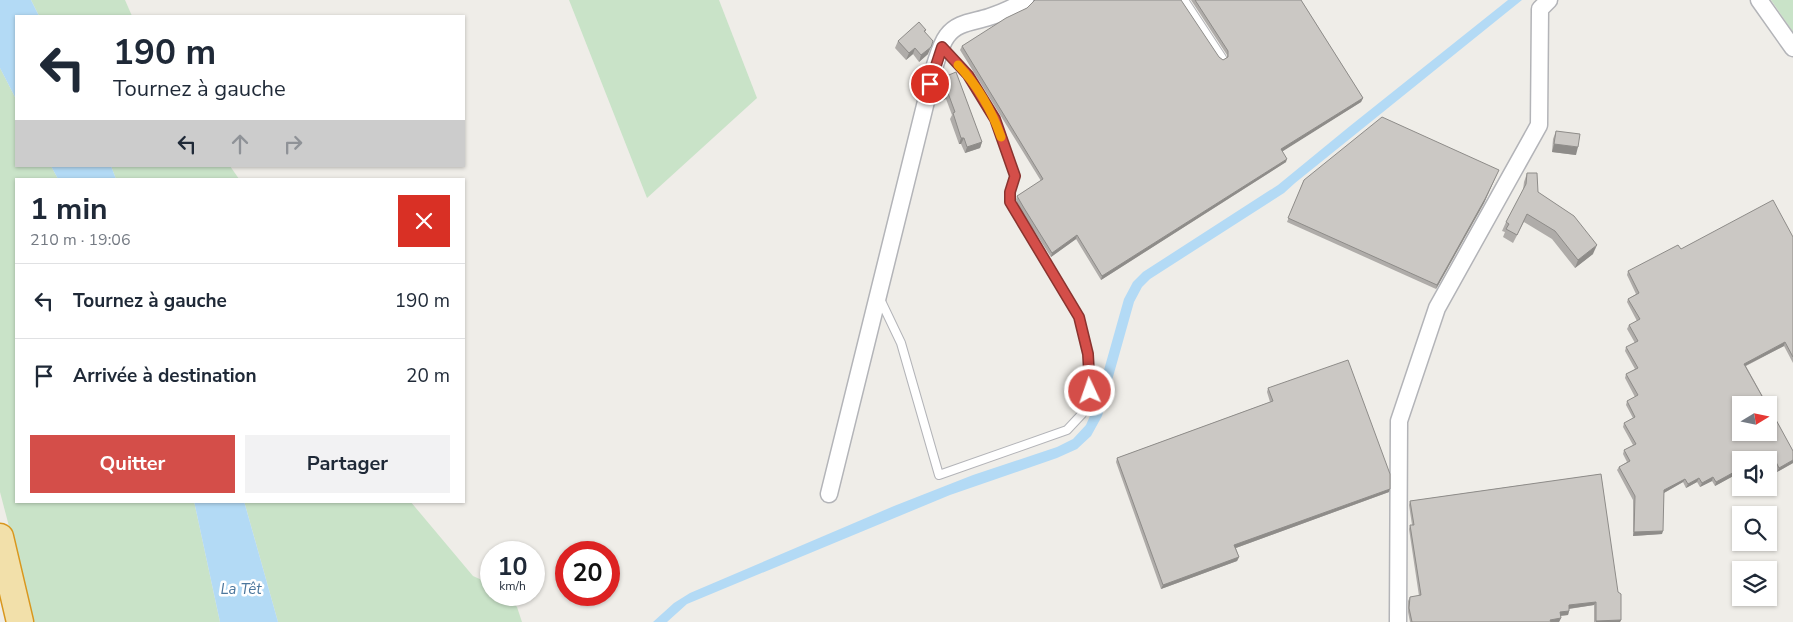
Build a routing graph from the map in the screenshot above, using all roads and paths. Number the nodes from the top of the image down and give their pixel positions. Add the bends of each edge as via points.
1 (1024, 0) edge
2 (1184, 0) edge
3 (1549, 0) edge
4 (1759, 0) edge
5 (942, 47) junction
6 (1793, 48) edge
7 (1222, 58) edge
8 (878, 296) junction
9 (829, 494) dead end
10 (0, 537) edge
11 (20, 622) edge
12 (1398, 622) edge

1 - 5 street via 1004,12 955,28
2 - 7 lane
3 - 12 street via 1540,9 1539,124 1437,308 1399,421
4 - 6 street
5 - 8 street
5 - 8 lane via 968,75 995,119 1015,176 1010,202 1079,317 1088,354 1090,391 1082,414 1067,430 940,476 901,343
8 - 9 street
10 - 11 highway

